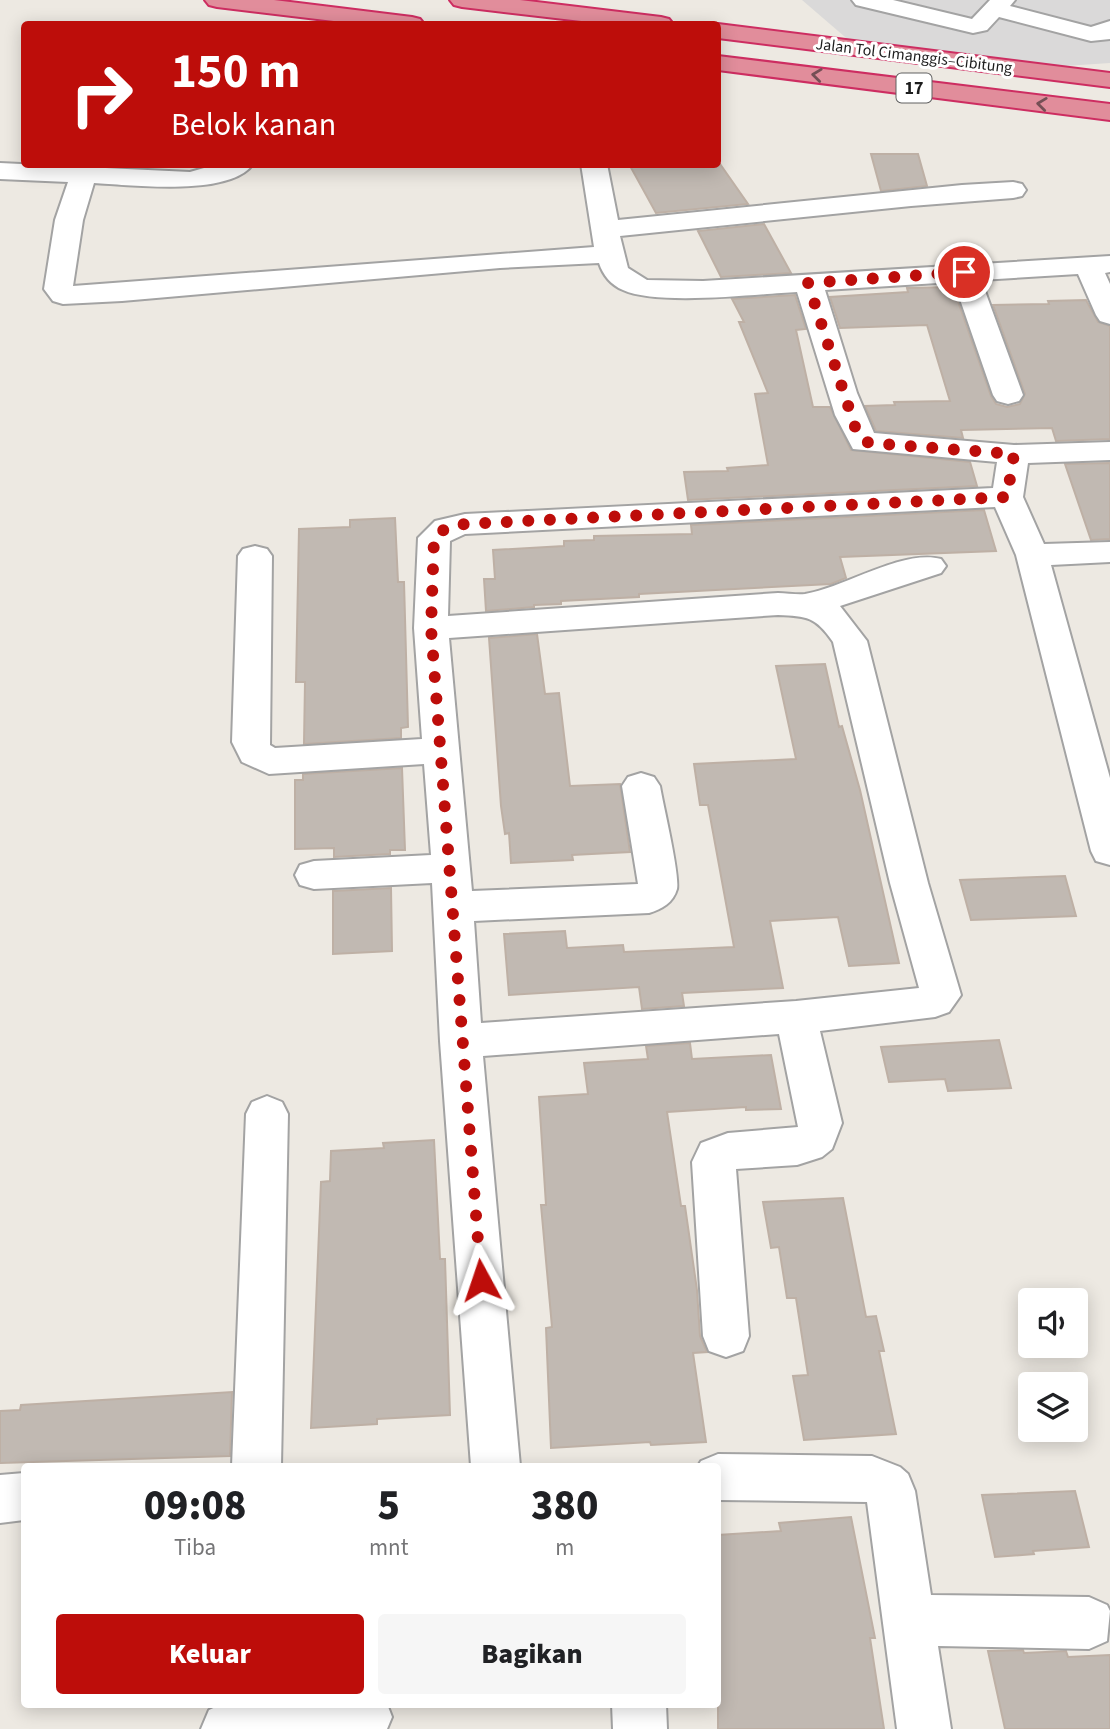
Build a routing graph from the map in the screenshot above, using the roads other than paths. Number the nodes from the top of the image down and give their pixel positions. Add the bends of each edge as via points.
1 (217, 0) edge
2 (462, 0) edge
3 (874, 1) edge
4 (998, 4) edge
5 (388, 21) edge
6 (636, 21) edge
7 (1110, 28) edge
8 (721, 31) edge
9 (721, 63) edge
10 (1110, 80) edge
11 (1110, 112) edge
12 (232, 168) edge
13 (595, 168) edge
14 (0, 171) edge
15 (84, 175) junction
16 (1013, 190) dead end
17 (608, 242) junction
18 (1098, 264) edge
19 (964, 272) junction
20 (808, 283) junction
21 (1110, 315) edge
22 (1009, 395) dead end
23 (1110, 451) edge
24 (1014, 454) junction
25 (1007, 497) junction
26 (1110, 552) edge
27 (1032, 555) junction
28 (256, 556) dead end
29 (929, 566) dead end
30 (811, 604) junction
31 (431, 628) junction
32 (442, 750) junction
33 (642, 786) dead end
34 (1110, 851) edge
35 (450, 867) junction
36 (314, 875) dead end
37 (452, 907) junction
38 (796, 1017) junction
39 (461, 1041) junction
40 (267, 1114) dead end
41 (726, 1336) dead end
42 (257, 1463) edge
43 (496, 1463) edge
44 (721, 1477) edge
45 (21, 1497) edge
46 (0, 1499) edge
47 (907, 1620) junction
48 (1088, 1623) dead end
49 (639, 1708) edge
50 (365, 1717) edge
51 (228, 1729) edge
52 (640, 1729) edge
53 (924, 1729) edge

1 - 5 highway
2 - 6 highway
3 - 4 street via 970,26 979,25
4 - 7 street via 1083,32 1102,34
8 - 10 highway, Jalan Tol Cimanggis–Cibitung / 17
11 -> 9 highway, Jalan Tol Cimanggis–Cibitung / 17
12 - 15 street via 190,180
13 - 17 street
14 - 15 street
15 - 17 street via 69,220 58,289 63,295 500,260
16 - 17 street via 898,198 682,224
17 - 20 street via 616,272 645,288
18 - 19 street
18 - 21 street
19 - 20 street
19 - 22 street
20 - 24 street via 854,426 864,442
23 - 24 street
24 - 25 street
25 - 27 street
25 - 31 street via 456,525 434,538
26 - 27 street
27 - 34 street
28 - 32 street via 250,742 255,753 269,761
29 - 30 street
30 - 31 street
30 - 38 street via 831,614 849,641 941,995 921,1004
31 - 32 street
32 - 35 street
33 - 37 street via 658,882 657,891 649,898
35 - 36 street
35 - 37 street
37 - 39 street
38 - 39 street
38 - 41 street via 820,1123 815,1139 797,1147 729,1151 716,1156 714,1162
39 - 43 street
40 - 42 street
44 - 47 street via 857,1478 882,1483 890,1491
45 - 46 street
47 - 48 street
47 - 53 street
49 - 52 street
50 - 51 street

